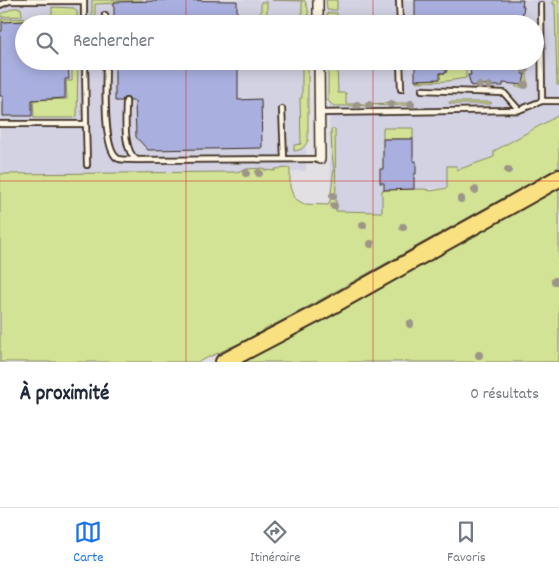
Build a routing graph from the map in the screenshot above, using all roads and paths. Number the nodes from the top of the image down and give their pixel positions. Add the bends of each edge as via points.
1 (318, 0) edge
2 (399, 0) edge
3 (84, 1) edge
4 (0, 5) edge
5 (541, 5) dead end
6 (84, 15) edge
7 (318, 15) edge
8 (400, 15) edge
9 (541, 15) edge
10 (85, 70) edge
11 (106, 70) edge
12 (319, 70) edge
13 (400, 70) edge
14 (542, 70) edge
15 (401, 89) dead end
16 (422, 90) dead end
17 (126, 101) dead end
18 (542, 101) junction
19 (559, 101) edge
20 (282, 109) dead end
21 (519, 110) junction
22 (320, 113) junction
23 (0, 124) edge
24 (86, 124) junction
25 (284, 159) junction
26 (320, 159) joint
27 (137, 160) junction
28 (87, 165) dead end
29 (559, 178) edge
30 (224, 362) edge

1 - 7 street
2 - 8 lane
3 - 4 lane via 9,1
3 - 6 lane
5 - 9 lane
10 - 24 lane
11 - 27 lane via 106,120 110,149 120,159
12 - 22 street
13 - 15 lane
14 - 18 lane
16 - 21 lane via 504,93
17 - 27 lane via 127,144
18 - 19 lane
18 - 21 lane
20 - 25 lane
21 - 22 lane
22 - 26 street
23 - 24 lane
24 - 28 lane
25 - 26 lane
25 - 27 lane
29 - 30 highway via 313,316

